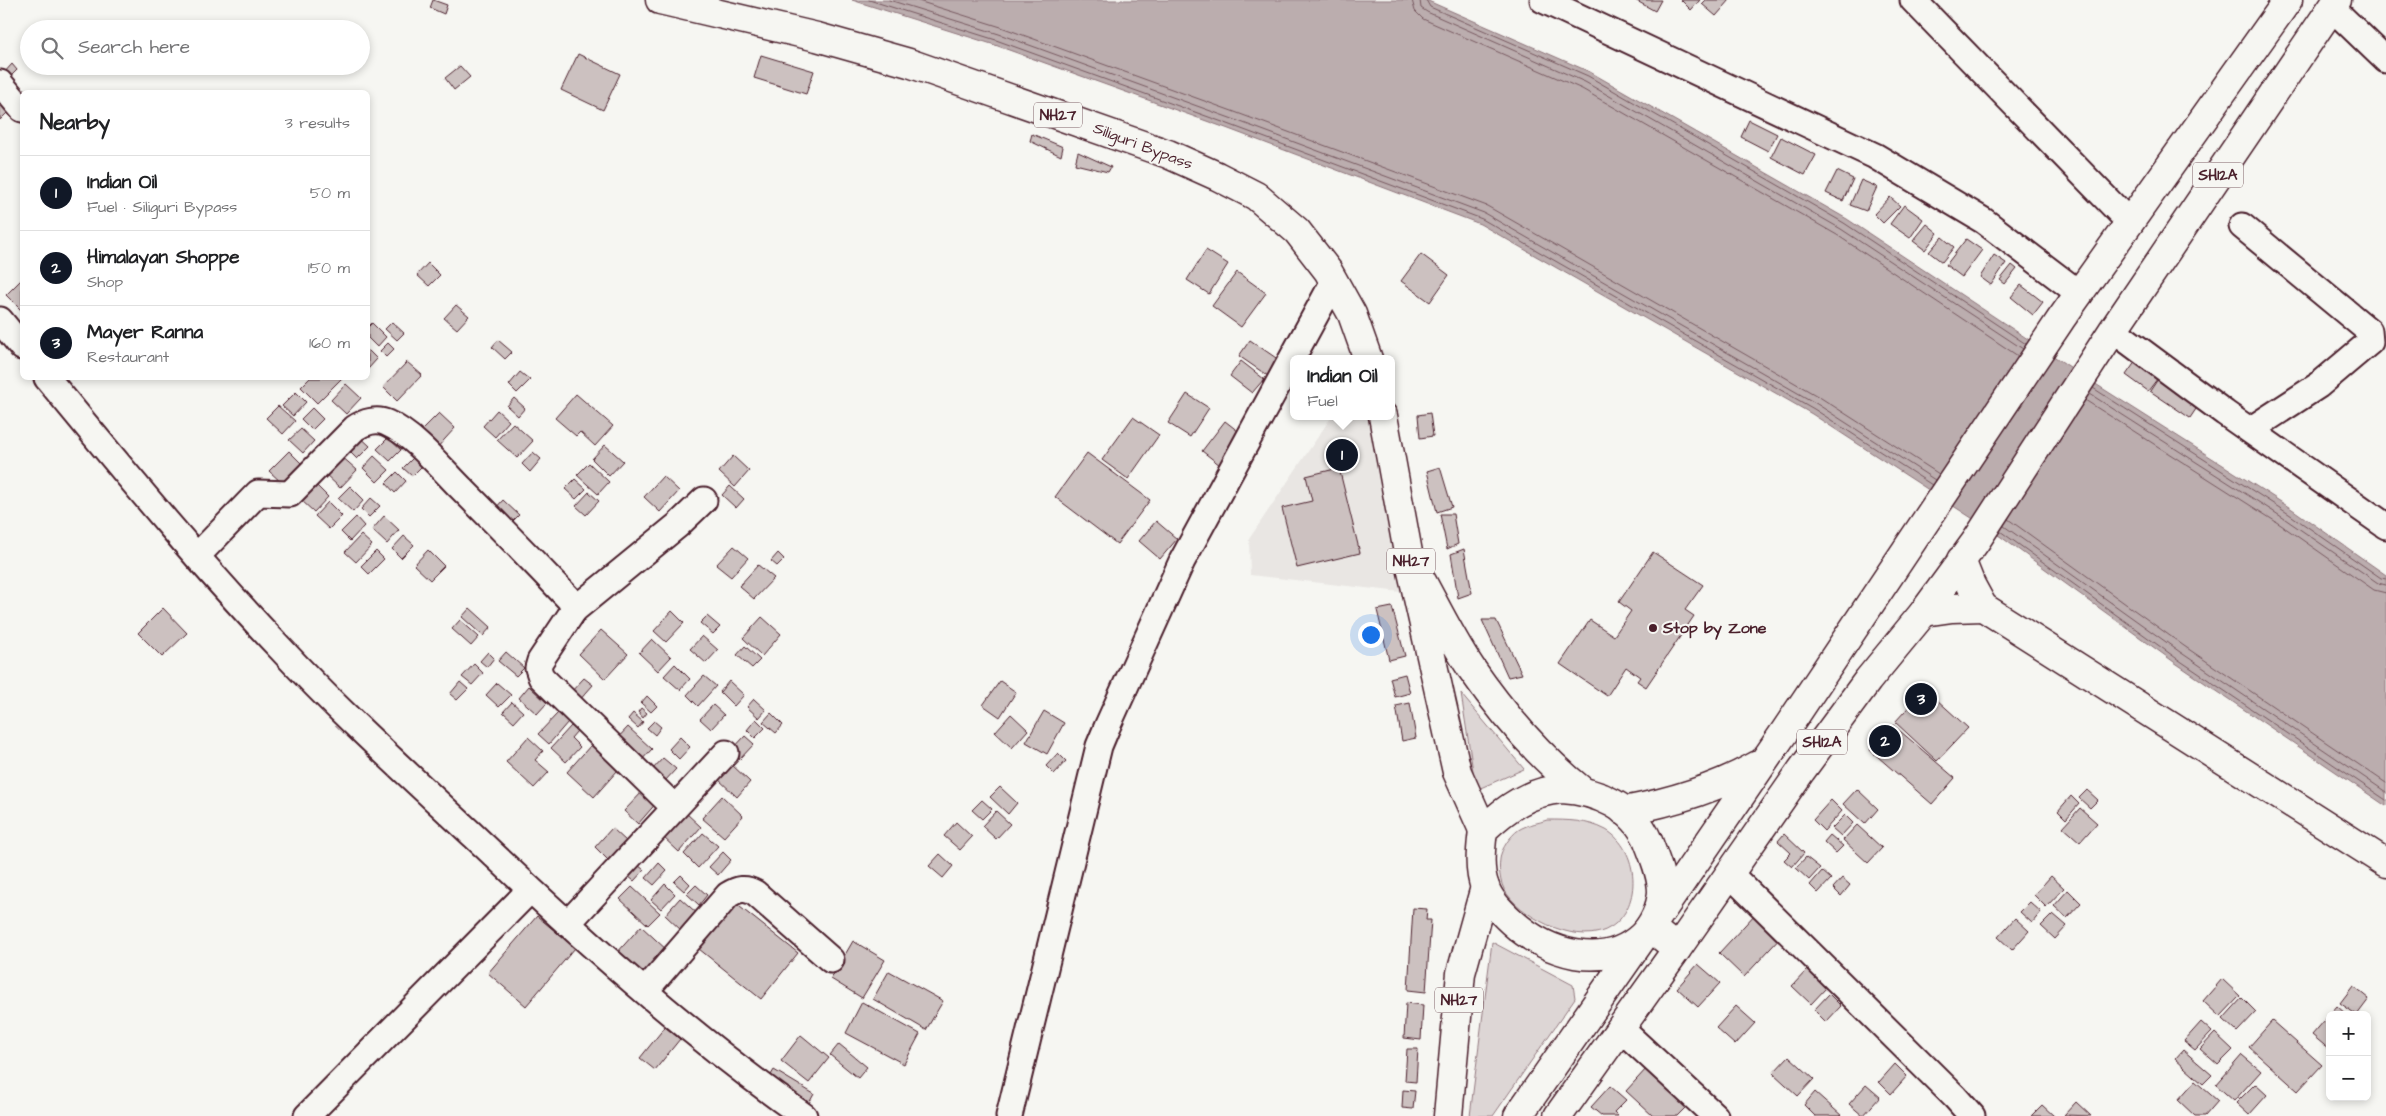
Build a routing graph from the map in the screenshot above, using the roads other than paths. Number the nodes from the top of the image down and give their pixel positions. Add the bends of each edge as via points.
1 (660, 0) edge
2 (1544, 0) edge
3 (1913, 0) edge
4 (2288, 0) edge
5 (2334, 4) edge
6 (2386, 60) edge
7 (0, 83) edge
8 (20, 107) edge
9 (2130, 222) junction
10 (2242, 226) dead end
11 (1334, 281) junction
12 (2080, 294) junction
13 (0, 320) edge
14 (2106, 340) junction
15 (20, 345) edge
16 (1294, 355) edge
17 (1367, 355) edge
18 (1290, 362) edge
19 (50, 380) edge
20 (1384, 420) edge
21 (2250, 430) junction
22 (704, 500) dead end
23 (2386, 526) edge
24 (1968, 550) junction
25 (197, 556) junction
26 (1410, 558) junction
27 (1983, 607) junction
28 (574, 610) junction
29 (1924, 612) junction
30 (726, 753) dead end
31 (1764, 761) junction
32 (1581, 790) junction
33 (674, 807) junction
34 (1624, 811) junction
35 (1483, 830) junction
36 (2386, 863) edge
37 (1728, 873) junction
38 (1485, 887) junction
39 (530, 890) junction
40 (568, 923) junction
41 (1650, 927) junction
42 (1677, 949) junction
43 (831, 960) dead end
44 (645, 991) junction
45 (1620, 1029) junction
46 (307, 1116) edge
47 (804, 1116) edge
48 (1009, 1116) edge
49 (1448, 1116) edge
50 (1518, 1116) edge
51 (1558, 1116) edge
52 (1715, 1116) edge
53 (1972, 1116) edge

1 - 11 main road, Siliguri Bypass / NH27 via 817,37 909,63 1168,154 1256,196 1297,231
2 - 12 street via 1875,156 1984,221
3 - 9 street
4 - 9 main road, SH12A
5 - 6 street
5 - 14 main road, SH12A
7 - 8 street
9 - 12 main road, SH12A
10 - 21 street via 2369,332 2370,342 2319,385
11 - 16 street
11 - 17 main road, Siliguri Bypass / NH27 via 1352,314
12 - 31 main road, SH12A
13 - 15 street
14 - 21 street
14 - 24 main road, SH12A
18 - 48 street via 1182,561 1099,746
19 - 25 street
20 - 26 main road, NH27
21 - 23 street
22 - 28 street
24 - 27 main road via 1971,585
24 - 29 main road, SH12A
25 - 28 street via 258,493 290,494 355,428 363,423 380,421 401,431 441,468 544,572 570,600
25 - 39 street via 282,651
26 - 32 main road, NH27 via 1470,667 1515,726
26 - 35 main road, NH27 via 1457,772
27 - 29 main road
27 - 36 main road
28 - 33 street via 540,661 541,677
29 - 37 main road, SH12A via 1857,695
30 - 33 street
31 - 34 main road, SH12A via 1730,780 1681,799
31 - 41 main road, SH12A
32 - 34 main road, NH27
32 - 35 main road, NH27 via 1546,790 1530,796 1498,815
33 - 40 street
34 - 41 main road, NH27 via 1647,839 1660,873 1661,899
35 - 38 main road, NH27 via 1480,856
37 - 42 main road, SH12A
37 - 53 street
38 - 41 main road, NH27 via 1502,913 1524,933 1548,947 1575,954 1619,952
38 - 49 main road, NH27 via 1461,972
39 - 40 street
39 - 46 street
40 - 44 street
41 - 42 main road
41 - 50 main road, NH27
42 - 45 main road
43 - 44 street via 755,893 748,889 737,890 728,895
44 - 47 street via 734,1066
45 - 51 main road
45 - 52 street

